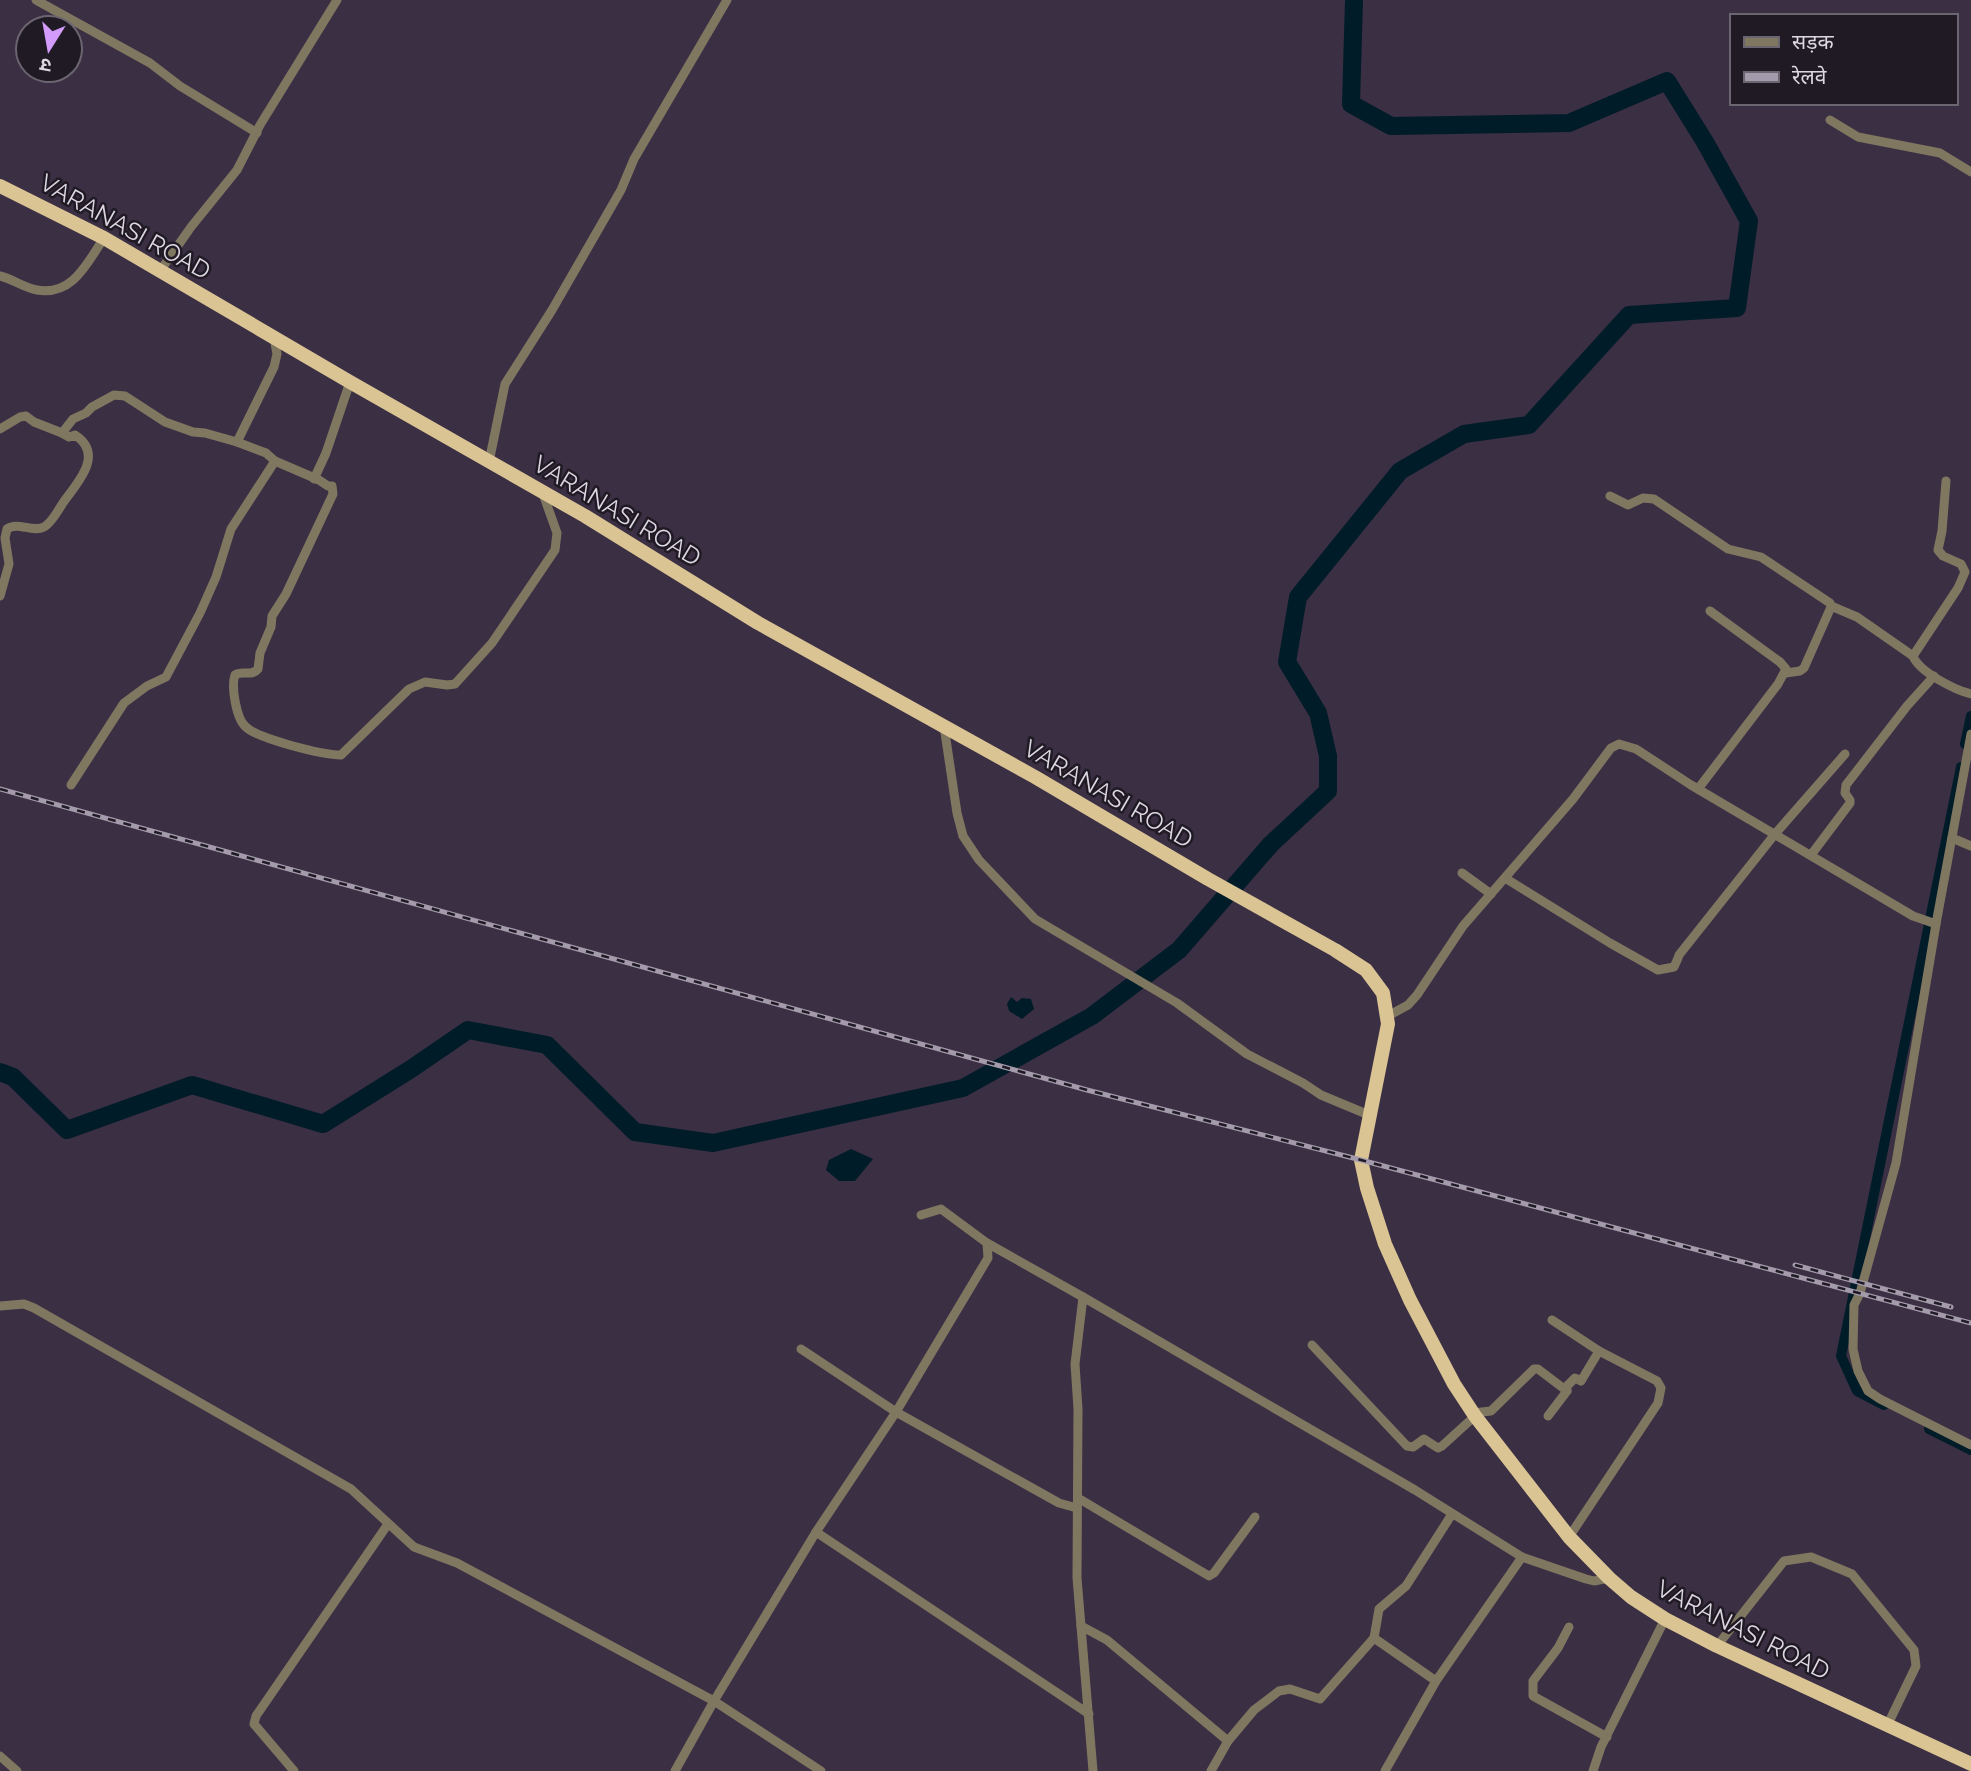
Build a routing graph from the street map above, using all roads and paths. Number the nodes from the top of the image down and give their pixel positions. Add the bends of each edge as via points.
1 (36, 0) edge
2 (337, 0) edge
3 (727, 0) edge
4 (1830, 120) dead end
5 (257, 133) junction
6 (1971, 172) edge
7 (0, 186) edge
8 (104, 238) junction
9 (160, 271) junction
10 (0, 276) edge
11 (274, 338) junction
12 (350, 382) junction
13 (0, 429) edge
14 (62, 433) junction
15 (237, 442) junction
16 (275, 461) junction
17 (489, 461) junction
18 (314, 479) junction
19 (1946, 481) dead end
20 (541, 490) junction
21 (1610, 496) dead end
22 (0, 521) edge
23 (10, 526) junction
24 (0, 596) edge
25 (1831, 606) junction
26 (1710, 611) dead end
27 (1913, 656) junction
28 (1786, 673) junction
29 (1934, 676) junction
30 (1970, 694) edge
31 (944, 726) junction
32 (1971, 734) edge
33 (1846, 754) dead end
34 (71, 785) dead end
35 (1698, 789) junction
36 (1775, 834) junction
37 (1952, 838) junction
38 (1971, 846) edge
39 (1811, 855) junction
40 (1462, 873) dead end
41 (1505, 878) junction
42 (1491, 894) junction
43 (1933, 923) junction
44 (1388, 1016) junction
45 (1369, 1115) junction
46 (921, 1215) dead end
47 (987, 1243) junction
48 (1083, 1297) junction
49 (0, 1306) edge
50 (1552, 1320) dead end
51 (1312, 1345) dead end
52 (801, 1349) dead end
53 (1599, 1351) junction
54 (1567, 1391) junction
55 (896, 1412) junction
56 (1474, 1415) junction
57 (1548, 1416) dead end
58 (1971, 1444) edge
59 (1079, 1497) junction
60 (1077, 1508) junction
61 (1452, 1514) junction
62 (1255, 1517) dead end
63 (388, 1524) junction
64 (816, 1531) junction
65 (1569, 1537) junction
66 (1522, 1557) junction
67 (1609, 1578) junction
68 (1665, 1619) junction
69 (1081, 1626) junction
70 (1569, 1627) dead end
71 (1374, 1638) junction
72 (1717, 1646) junction
73 (1436, 1681) junction
74 (714, 1701) junction
75 (1088, 1714) junction
76 (1886, 1726) junction
77 (1607, 1737) junction
78 (1228, 1741) junction
79 (0, 1756) edge
80 (1971, 1764) edge
81 (17, 1771) edge
82 (294, 1771) edge
83 (675, 1771) edge
84 (821, 1771) edge
85 (1093, 1771) edge
86 (1211, 1771) edge
87 (1385, 1771) edge
88 (1593, 1771) edge

1 - 5 street via 150,63
2 - 5 street
3 - 17 street via 552,310 505,384
4 - 6 street via 1858,137 1940,153
5 - 9 street via 229,182
7 - 8 highway, VARANASI ROAD
8 - 9 highway, VARANASI ROAD
8 - 10 street via 66,286 36,290
9 - 11 highway, VARANASI ROAD
11 - 12 highway, VARANASI ROAD
11 - 15 street via 274,367
12 - 17 highway, VARANASI ROAD
12 - 18 street
13 - 14 street via 26,416
14 - 15 street via 72,419 120,395 165,422
14 - 23 street via 84,442 89,454 85,473 46,526
15 - 16 street
16 - 18 street
16 - 34 street via 231,529 216,577 166,677 124,703
17 - 20 highway, VARANASI ROAD
18 - 20 street via 332,486 333,494 272,616 258,669 239,672 233,684 246,728 332,755 346,751 409,689 425,682 457,682 492,643 555,550 557,533
19 - 27 street via 1938,550 1961,564 1965,572
20 - 31 highway, VARANASI ROAD via 758,623
21 - 25 street via 1628,505 1654,499 1728,550 1761,557
22 - 23 street
23 - 24 street via 5,538 9,564
25 - 27 street via 1857,617
25 - 28 street via 1804,668
26 - 28 street via 1780,662
27 - 29 street
28 - 35 street
29 - 30 street
29 - 39 street via 1846,785 1850,803
31 - 44 highway, VARANASI ROAD via 1366,970 1383,993
31 - 45 street via 958,821 967,843 1035,919 1177,1003 1247,1054 1321,1095
32 - 37 street
33 - 36 street
35 - 36 street
35 - 41 street via 1636,749 1615,745
36 - 39 street
36 - 41 street via 1674,967 1658,970
37 - 38 street
37 - 43 street
39 - 43 street
40 - 42 street
41 - 42 street
42 - 44 street via 1457,934 1417,995
43 - 58 street via 1896,1163 1854,1305 1853,1349 1862,1380 1874,1395
44 - 45 highway, VARANASI ROAD
45 - 56 highway, VARANASI ROAD via 1361,1160 1390,1256
46 - 47 street via 941,1209
47 - 48 street
47 - 55 street via 988,1258
48 - 59 street via 1075,1364
48 - 61 street
49 - 63 street via 34,1308 351,1489
50 - 53 street
51 - 56 street via 1407,1446 1424,1439 1441,1446
52 - 55 street
53 - 54 street via 1581,1381 1575,1378
53 - 65 street via 1657,1381 1661,1396
54 - 56 street via 1534,1369 1492,1411
54 - 57 street
55 - 60 street via 1059,1503
55 - 64 street
56 - 65 highway, VARANASI ROAD
59 - 60 street
59 - 62 street via 1209,1576
60 - 69 street
61 - 66 street
61 - 71 street via 1406,1586 1379,1609
63 - 74 street via 420,1550 457,1563
63 - 82 street via 256,1716 259,1732
64 - 74 street
64 - 75 street
65 - 67 highway, VARANASI ROAD
66 - 67 street via 1594,1581
66 - 73 street
67 - 68 highway, VARANASI ROAD
68 - 72 highway, VARANASI ROAD
68 - 77 street
69 - 75 street
69 - 78 street via 1107,1640
70 - 77 street via 1533,1681 1533,1696
71 - 73 street
71 - 78 street via 1320,1699 1290,1689 1279,1691 1254,1710
72 - 76 highway, VARANASI ROAD
72 - 76 street via 1784,1561 1811,1558 1852,1574 1914,1650 1916,1666
73 - 87 street
74 - 83 street
74 - 84 street
75 - 85 street
76 - 80 highway, VARANASI ROAD
77 - 88 street
78 - 86 street
79 - 81 street

